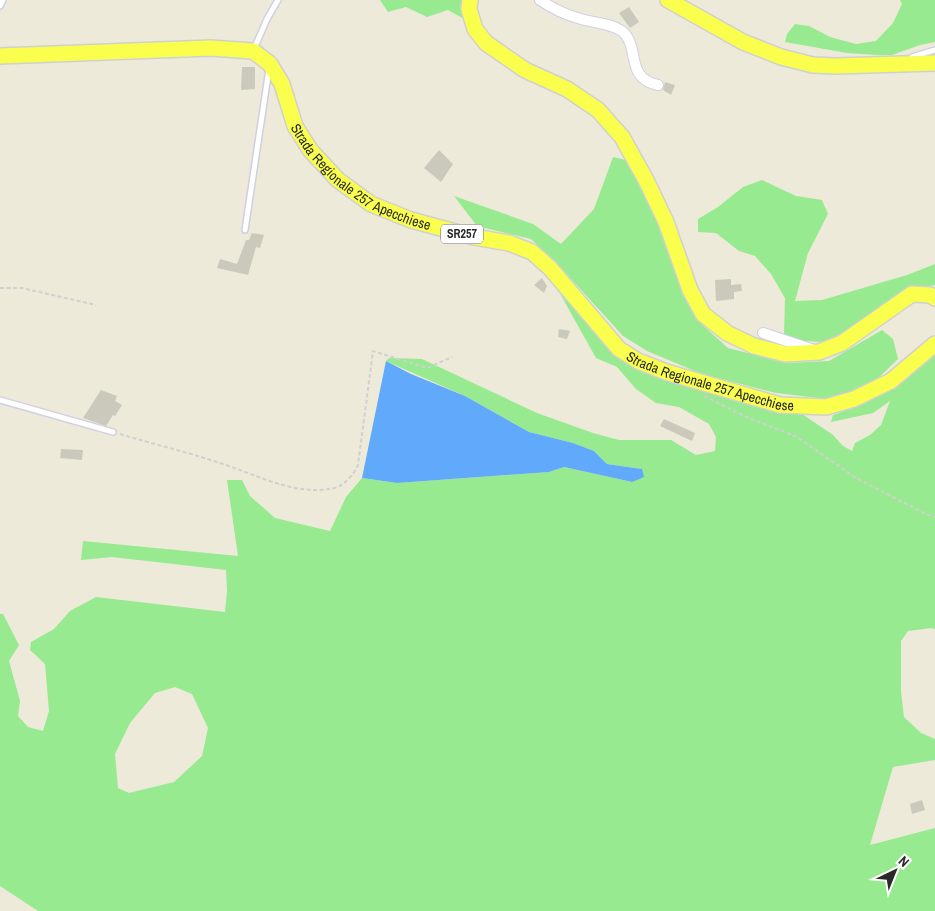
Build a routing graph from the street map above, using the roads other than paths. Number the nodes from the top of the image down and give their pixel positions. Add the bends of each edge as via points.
1 (3, 0) edge
2 (278, 0) edge
3 (470, 0) edge
4 (540, 0) edge
5 (668, 0) edge
6 (0, 6) edge
7 (935, 50) edge
8 (253, 52) junction
9 (0, 56) edge
10 (909, 63) junction
11 (935, 63) edge
12 (270, 64) junction
13 (658, 84) dead end
14 (245, 230) dead end
15 (935, 298) edge
16 (763, 333) dead end
17 (935, 344) edge
18 (819, 352) junction
19 (0, 400) edge
20 (113, 432) road end

1 - 6 lane
2 - 8 lane
3 - 18 main road via 469,9 475,28 486,43 525,70 567,89 598,110 622,138 666,222 690,290 703,314 727,333 754,346 785,354
4 - 13 street via 554,10 610,25 622,32 629,41 641,78
5 - 10 main road via 743,42 781,57 813,65
7 - 10 lane via 912,57
8 - 9 main road, Strada Regionale 257 Apecchiese / SR257 via 211,48
8 - 12 main road, Strada Regionale 257 Apecchiese / SR257
10 - 11 main road
12 - 14 lane
12 - 17 main road, Strada Regionale 257 Apecchiese / SR257 via 282,84 295,126 311,151 338,180 371,204 411,220 509,243 532,252 550,268 619,349 638,361 780,404 826,407 854,399 892,381
15 - 18 main road via 912,294 842,343
16 - 18 street
19 - 20 lane

